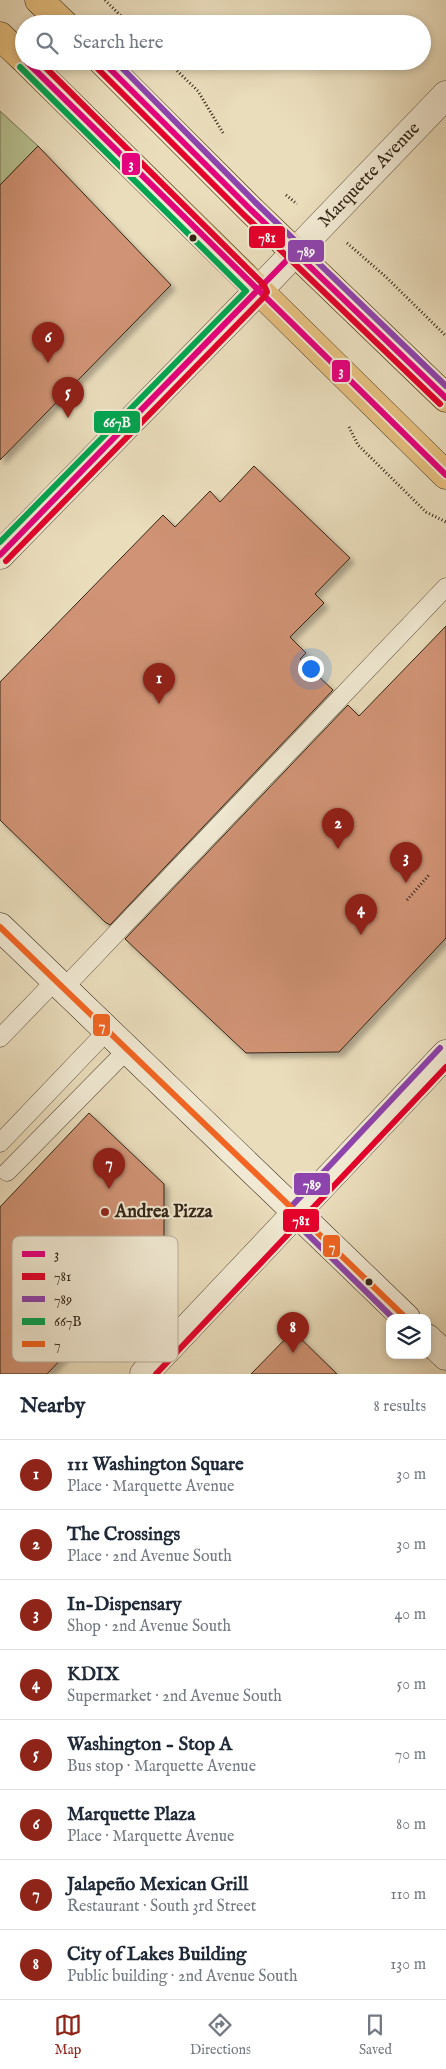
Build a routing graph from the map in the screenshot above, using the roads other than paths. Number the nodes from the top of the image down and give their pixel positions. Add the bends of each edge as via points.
1 (40, 0) edge
2 (55, 15) edge
3 (0, 36) edge
4 (15, 50) edge
5 (35, 70) edge
6 (111, 70) edge
7 (446, 95) edge
8 (295, 251) junction
9 (258, 291) junction
10 (446, 398) edge
11 (446, 475) edge
12 (0, 555) edge
13 (446, 586) edge
14 (0, 927) edge
15 (60, 984) junction
16 (108, 1030) junction
17 (0, 1038) edge
18 (128, 1049) junction
19 (446, 1054) edge
20 (0, 1142) edge
21 (7, 1172) dead end
22 (297, 1212) junction
23 (402, 1314) edge
24 (178, 1338) edge
25 (431, 1342) edge
26 (446, 1356) edge
27 (155, 1362) edge
28 (144, 1374) edge

1 - 2 main road
3 - 4 main road
5 - 9 main road
6 - 8 main road
7 - 8 street, Marquette Avenue
8 - 9 street, Marquette Avenue
8 - 10 main road
9 - 11 main road
9 - 12 street, Marquette Avenue
13 - 15 lane
14 - 15 street
15 - 16 street
15 - 17 lane
16 - 18 street
16 - 20 lane
18 - 21 lane
18 - 22 street
19 - 22 street
22 - 23 street
22 - 24 street
25 - 26 street
27 - 28 street

